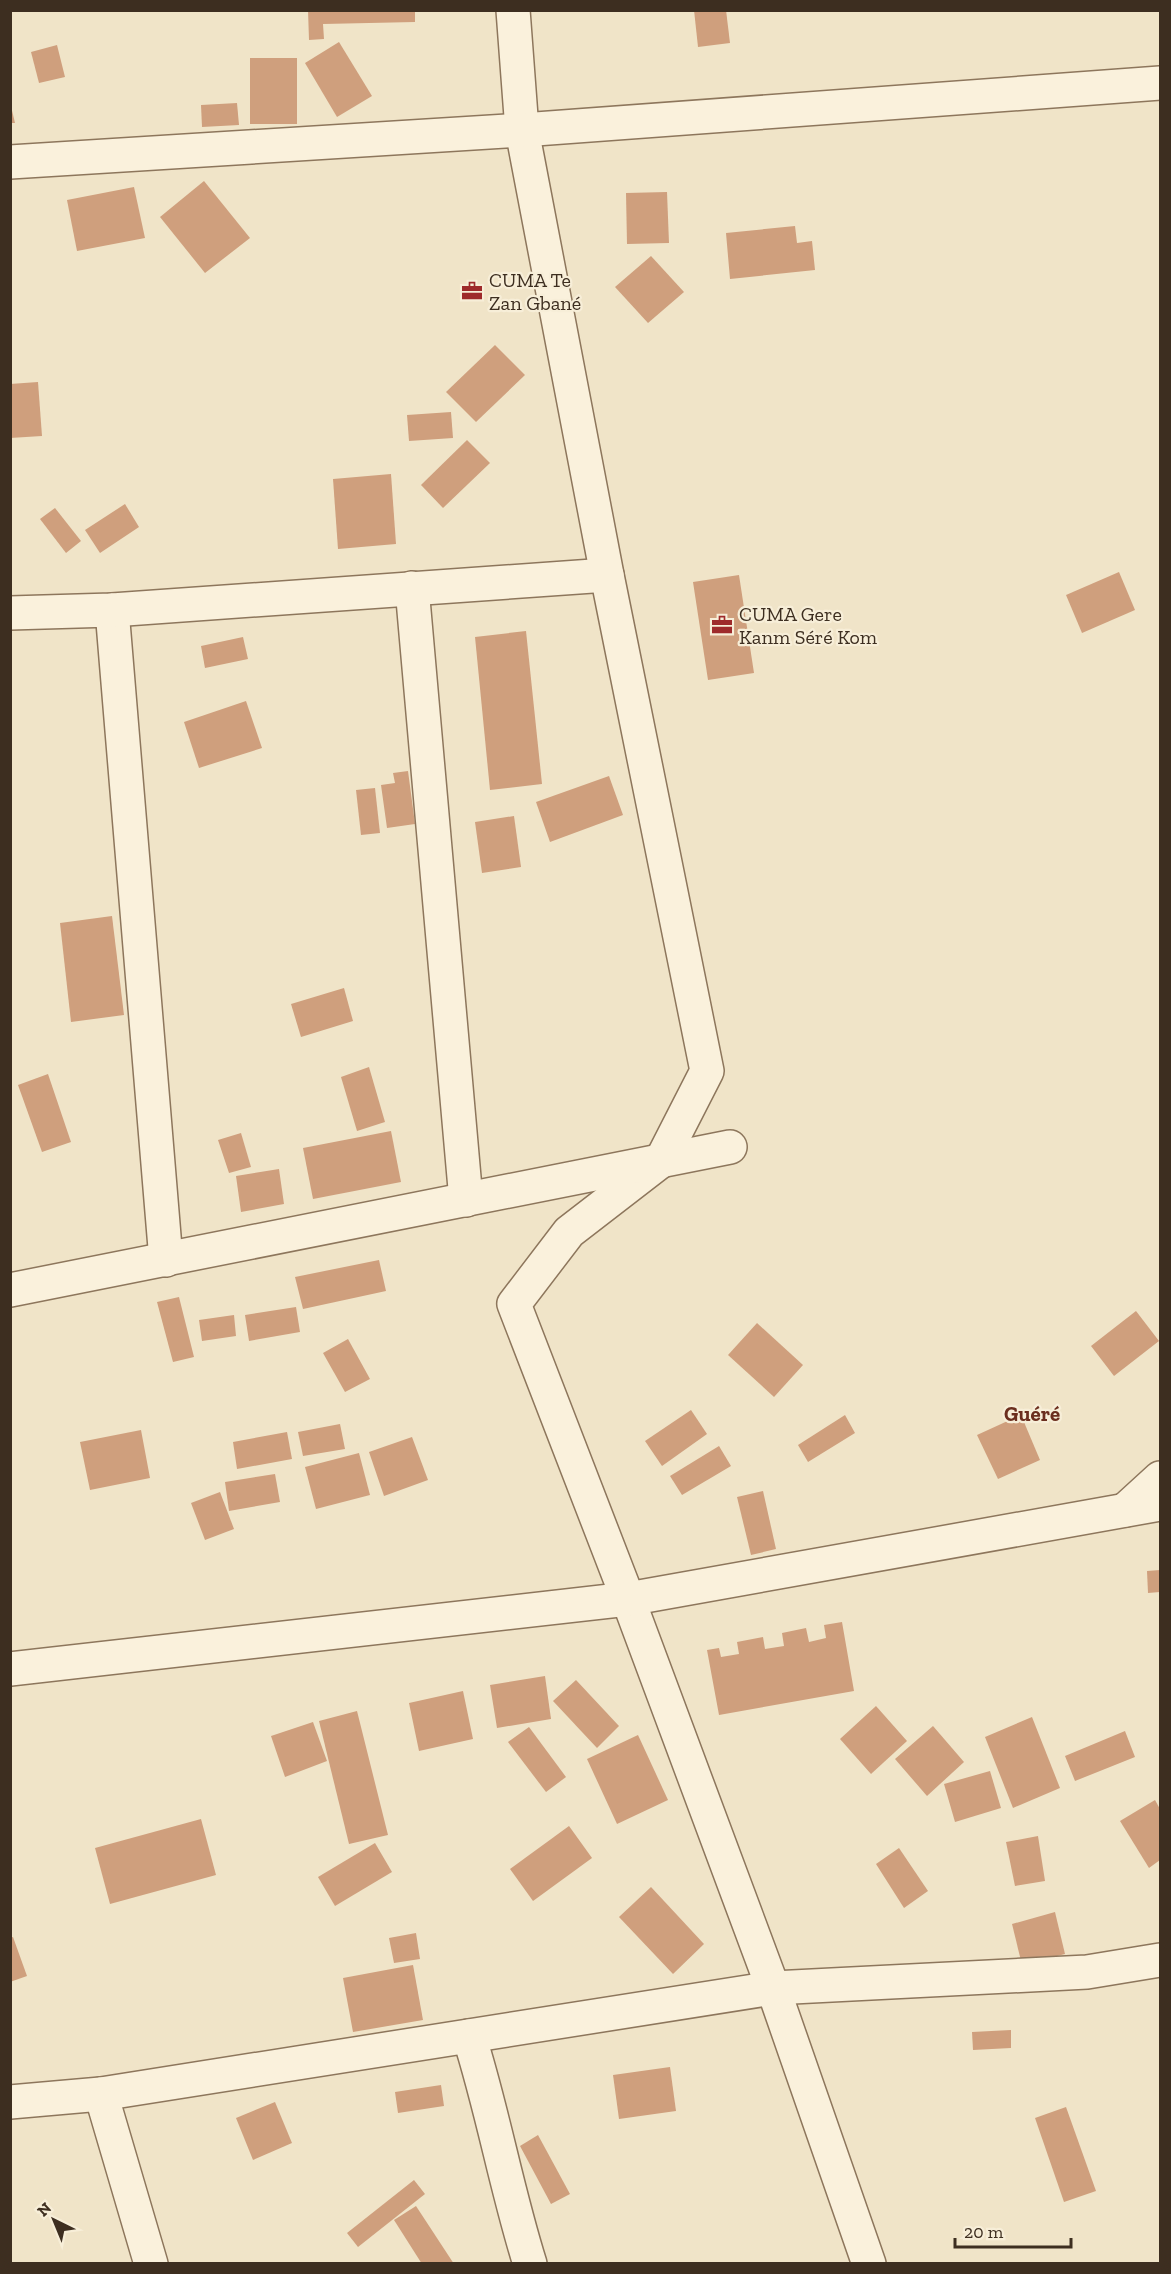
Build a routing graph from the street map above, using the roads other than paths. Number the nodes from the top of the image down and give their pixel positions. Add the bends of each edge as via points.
1 (513, 10) edge
2 (1161, 83) edge
3 (522, 130) junction
4 (10, 162) edge
5 (608, 575) junction
6 (412, 588) junction
7 (112, 610) junction
8 (10, 613) edge
9 (730, 1147) dead end
10 (661, 1161) junction
11 (466, 1200) junction
12 (166, 1260) junction
13 (10, 1290) edge
14 (1161, 1478) edge
15 (1161, 1504) edge
16 (1125, 1510) junction
17 (628, 1599) junction
18 (10, 1669) edge
19 (1161, 1960) edge
20 (773, 1988) junction
21 (469, 2036) junction
22 (101, 2094) junction
23 (10, 2102) edge
24 (151, 2264) edge
25 (530, 2264) edge
26 (869, 2264) edge

1 - 3 street
2 - 3 street
3 - 4 street
3 - 5 street
5 - 6 street
5 - 10 street via 707,1071
6 - 7 street
6 - 11 street
7 - 8 street
7 - 12 street
9 - 10 street
10 - 11 street
10 - 17 street via 569,1232 514,1304
11 - 12 street
12 - 13 street
14 - 16 street
15 - 16 street
16 - 17 street
17 - 18 street
17 - 20 street
19 - 20 street via 1087,1972
20 - 21 street
20 - 26 street
21 - 22 street
21 - 25 street
22 - 23 street
22 - 24 street

